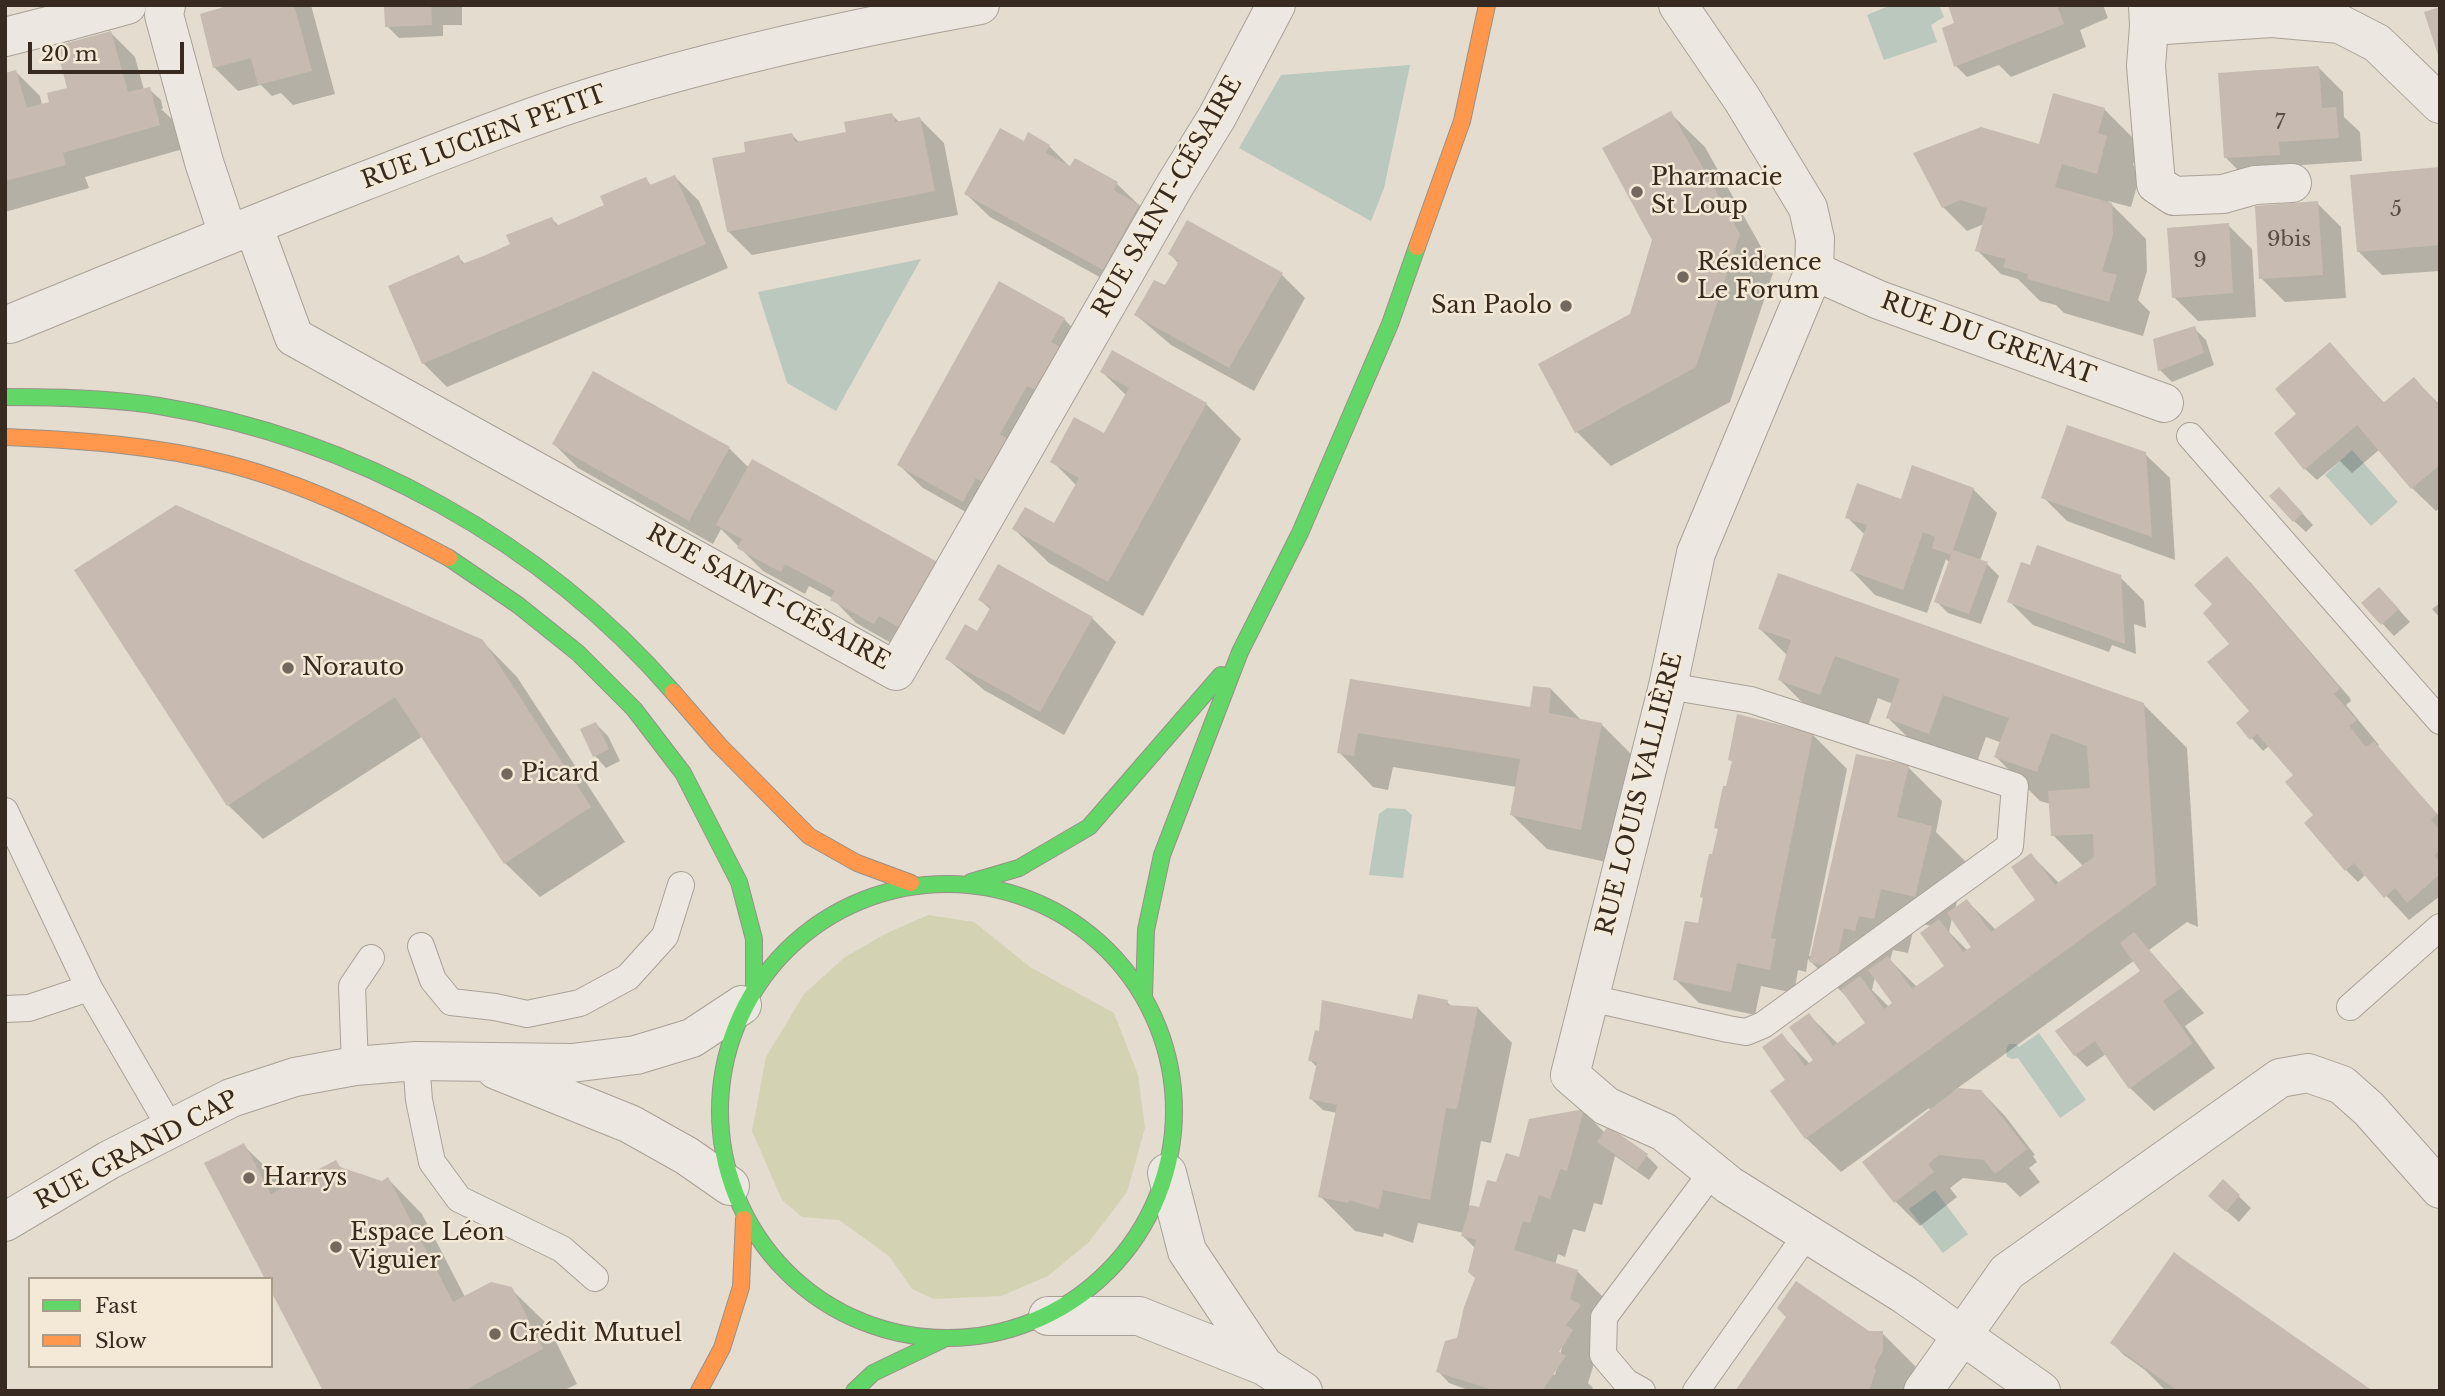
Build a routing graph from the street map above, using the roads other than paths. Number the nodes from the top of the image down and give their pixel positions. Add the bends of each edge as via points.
1 (127, 5) edge
2 (166, 5) edge
3 (980, 5) edge
4 (1276, 5) edge
5 (1487, 5) edge
6 (1678, 5) edge
7 (70, 13) edge
8 (2149, 16) edge
9 (5, 37) edge
10 (2440, 104) edge
11 (2292, 183) dead end
12 (241, 230) junction
13 (1814, 271) junction
14 (8, 324) edge
15 (5, 397) edge
16 (2164, 403) dead end
17 (2190, 436) dead end
18 (5, 437) edge
19 (1240, 652) junction
20 (1668, 686) junction
21 (2440, 721) edge
22 (5, 811) edge
23 (971, 882) junction
24 (911, 883) junction
25 (681, 885) dead end
26 (2440, 927) edge
27 (421, 946) dead end
28 (371, 958) dead end
29 (89, 988) junction
30 (748, 995) junction
31 (1144, 996) junction
32 (1590, 998) junction
33 (2350, 1007) dead end
34 (5, 1009) edge
35 (416, 1061) junction
36 (478, 1063) junction
37 (355, 1066) junction
38 (171, 1129) junction
39 (1713, 1171) junction
40 (1167, 1173) junction
41 (2440, 1189) edge
42 (737, 1202) junction
43 (5, 1222) edge
44 (1807, 1234) junction
45 (595, 1278) dead end
46 (1048, 1316) junction
47 (1961, 1336) junction
48 (942, 1340) junction
49 (1264, 1366) junction
50 (699, 1391) edge
51 (854, 1391) edge
52 (1303, 1391) edge
53 (1642, 1391) edge
54 (1696, 1391) edge
55 (1923, 1391) edge
56 (2041, 1391) edge

1 - 7 street
2 - 12 street via 164,15 204,162
3 - 12 street, RUE LUCIEN PETIT via 769,47 604,93
4 - 12 street, RUE SAINT-CÉSAIRE via 1217,117 896,671 294,337
5 - 19 street via 1462,121 1390,324 1300,533
6 - 13 street, RUE LOUIS VALLIÈRE via 1808,208 1815,239
7 - 9 street
8 - 10 street via 2340,24 2377,43
8 - 11 street via 2146,66 2156,184 2174,196
12 - 14 street, RUE LUCIEN PETIT
13 - 16 street, RUE DU GRENAT via 1879,300
13 - 20 street, RUE LOUIS VALLIÈRE via 1696,553
15 - 24 street via 75,397 158,406 226,420 317,449 394,481 474,524 606,622 809,836 857,863
17 - 21 lane
18 - 30 street via 150,449 241,468 376,519 452,560 519,605 578,653 634,709 682,773 739,882 754,939
19 - 23 street via 1089,827 1019,867
19 - 31 street via 1162,855 1146,930
20 - 32 street, RUE LOUIS VALLIÈRE
20 - 32 lane via 1751,700 2015,786 2010,846 1746,1032
22 - 29 lane
23 - 24 street
23 - 31 street via 1040,901 1100,940
24 - 30 street via 821,917
25 - 27 lane via 665,936 628,977 580,1003 527,1014 451,1002 433,980
26 - 33 lane
28 - 37 lane via 352,986
29 - 34 lane via 29,1008
29 - 38 lane
30 - 36 street, RUE GRAND CAP via 692,1038 636,1055 572,1063
30 - 42 street via 718,1094
31 - 40 street via 1167,1052 1175,1113
32 - 39 street, RUE LOUIS VALLIÈRE via 1570,1075 1606,1107 1664,1132
35 - 36 street, RUE GRAND CAP
35 - 37 street, RUE GRAND CAP
35 - 45 lane via 418,1100 432,1161 459,1199 562,1249
36 - 42 street, RUE GRAND CAP via 630,1124 687,1156
37 - 38 street, RUE GRAND CAP via 295,1077 231,1098
38 - 43 street, RUE GRAND CAP
39 - 44 street, RUE LOUIS VALLIÈRE
39 - 53 lane via 1604,1317 1603,1355 1626,1382
40 - 46 street via 1141,1231 1101,1281
40 - 49 street via 1187,1251
41 - 47 street via 2342,1085 2308,1073 2280,1078 2007,1272
42 - 48 street via 794,1282 863,1325
42 - 50 street via 741,1287 722,1348
44 - 47 street, RUE LOUIS VALLIÈRE
44 - 54 lane
46 - 48 street via 997,1335
46 - 49 street via 1139,1316
47 - 55 street
47 - 56 street, RUE LOUIS VALLIÈRE
48 - 51 street via 873,1373
49 - 52 street

